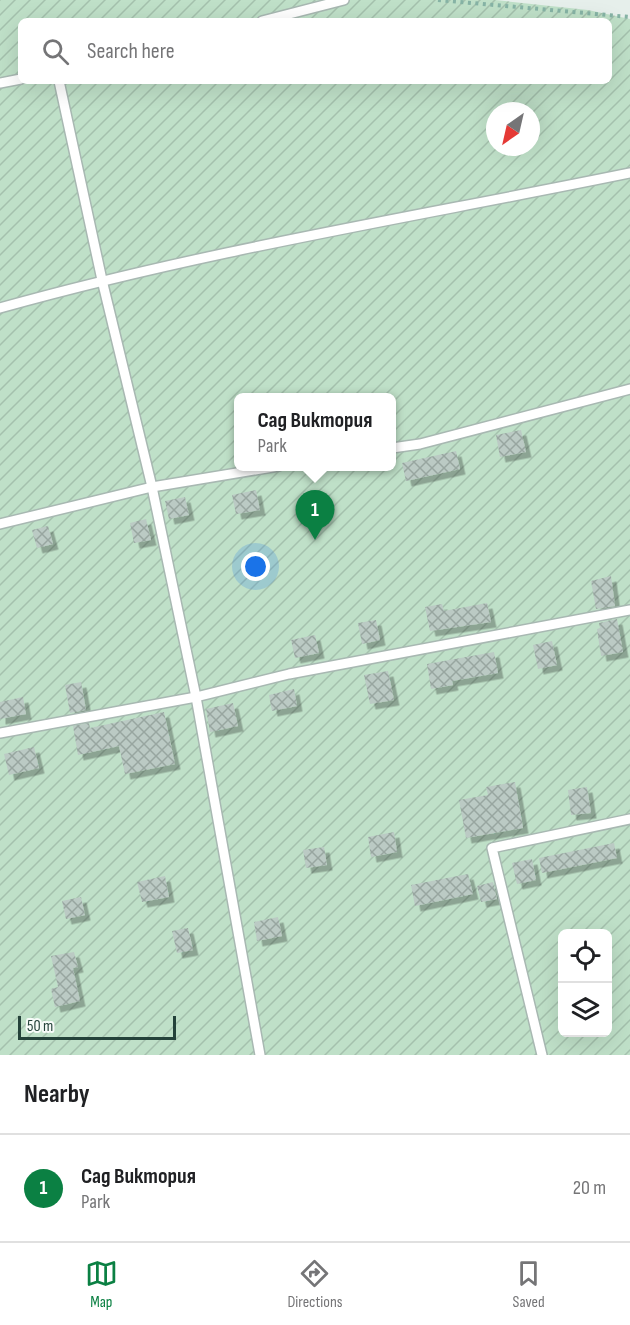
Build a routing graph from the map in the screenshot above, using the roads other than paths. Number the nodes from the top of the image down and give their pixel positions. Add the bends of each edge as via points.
1 (345, 0) edge
2 (274, 18) edge
3 (18, 80) edge
4 (0, 83) edge
5 (60, 84) edge
6 (630, 173) edge
7 (102, 280) junction
8 (0, 308) edge
9 (630, 389) edge
10 (396, 447) edge
11 (249, 471) edge
12 (152, 487) junction
13 (0, 524) edge
14 (630, 610) edge
15 (196, 697) junction
16 (0, 733) edge
17 (630, 819) edge
18 (261, 1055) edge
19 (542, 1055) edge

1 - 2 lane
3 - 4 lane
5 - 7 lane
6 - 7 lane
7 - 8 lane
7 - 12 lane
9 - 10 lane
11 - 12 lane
12 - 13 lane
12 - 15 lane
14 - 15 lane via 289,674
15 - 16 lane
15 - 18 lane
17 - 19 lane via 492,848

